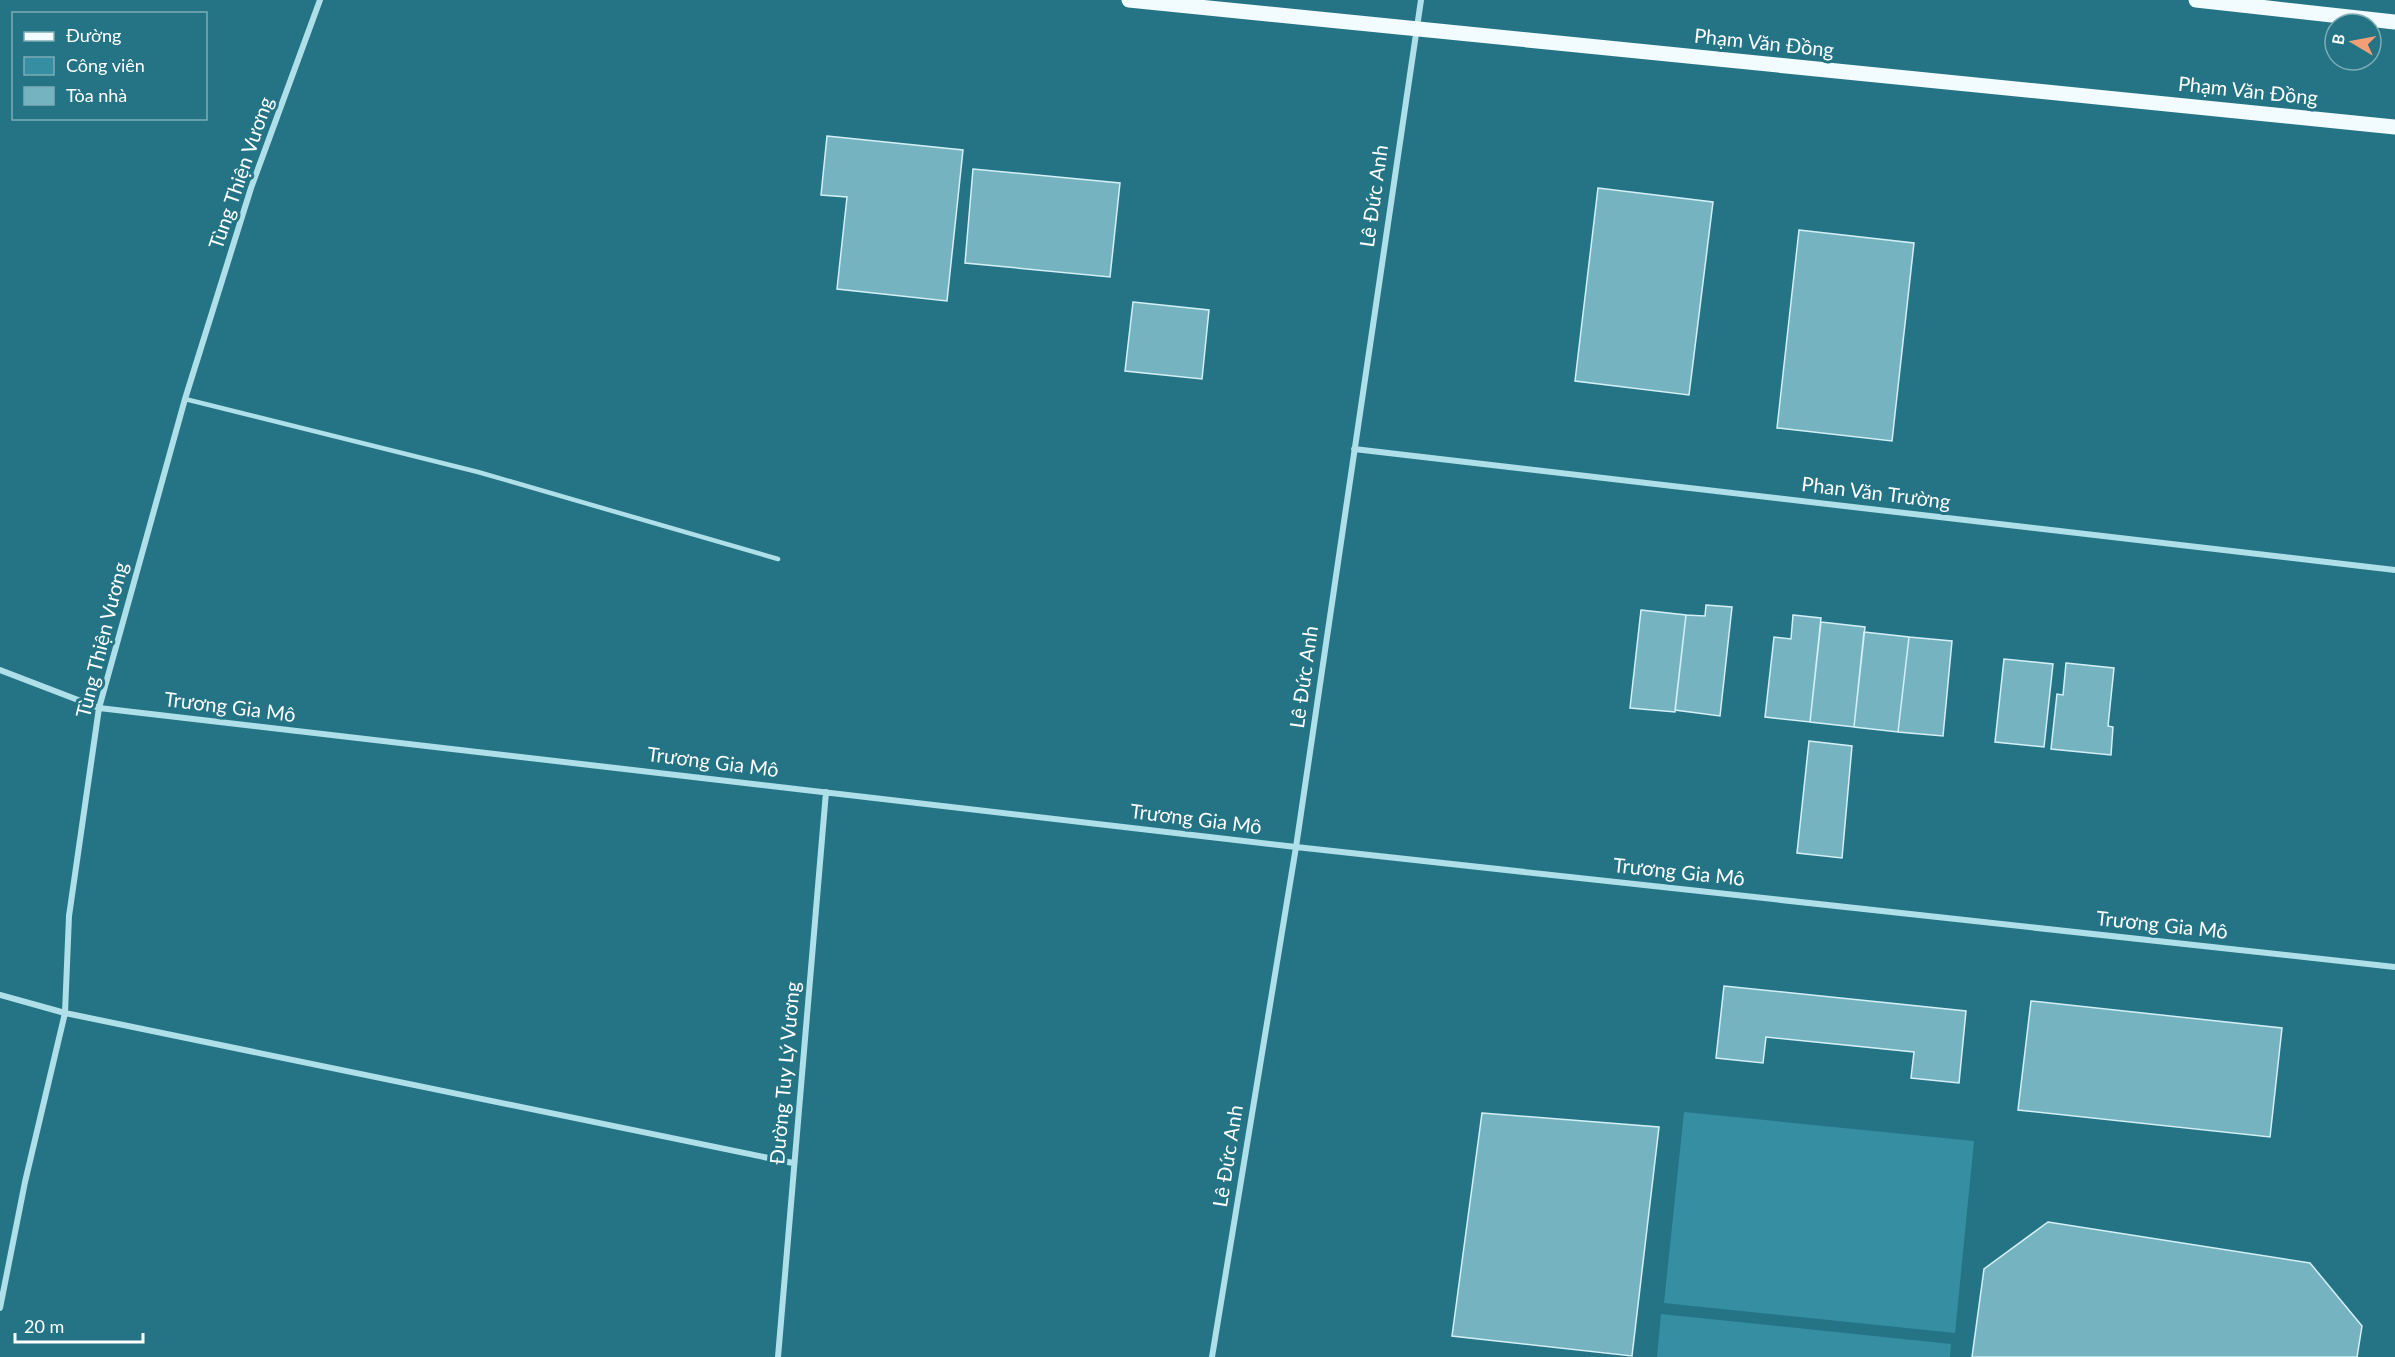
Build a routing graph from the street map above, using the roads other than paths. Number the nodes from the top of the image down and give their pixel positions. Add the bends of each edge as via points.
1 (320, 0) edge
2 (1129, 0) edge
3 (1421, 0) edge
4 (2196, 0) edge
5 (2395, 22) edge
6 (1415, 30) junction
7 (2395, 127) edge
8 (185, 399) junction
9 (1354, 449) junction
10 (778, 559) dead end
11 (2395, 570) edge
12 (0, 670) edge
13 (99, 708) junction
14 (826, 792) junction
15 (1296, 847) junction
16 (2395, 967) edge
17 (0, 995) edge
18 (65, 1013) junction
19 (793, 1163) junction
20 (0, 1308) edge
21 (778, 1357) edge
22 (1212, 1357) edge

1 - 8 street, Tùng Thiện Vương via 251,188
2 - 6 main road, Phạm Văn Đồng
3 - 6 street, Lê Đức Anh
4 - 5 main road
6 - 7 main road, Phạm Văn Đồng
6 - 9 street, Lê Đức Anh
8 - 10 lane via 478,472
8 - 13 street, Tùng Thiện Vương
9 - 11 street, Phan Văn Trường
9 - 15 street, Lê Đức Anh
12 - 13 street, Trương Gia Mô
13 - 14 street, Trương Gia Mô
13 - 18 street, Tùng Thiện Vương via 69,916
14 - 15 street, Trương Gia Mô
14 - 19 street, Đường Tuy Lý Vương
15 - 16 street, Trương Gia Mô
15 - 22 street, Lê Đức Anh
17 - 18 street
18 - 19 street
18 - 20 street, Tùng Thiện Vương
19 - 21 street, Đường Tuy Lý Vương

